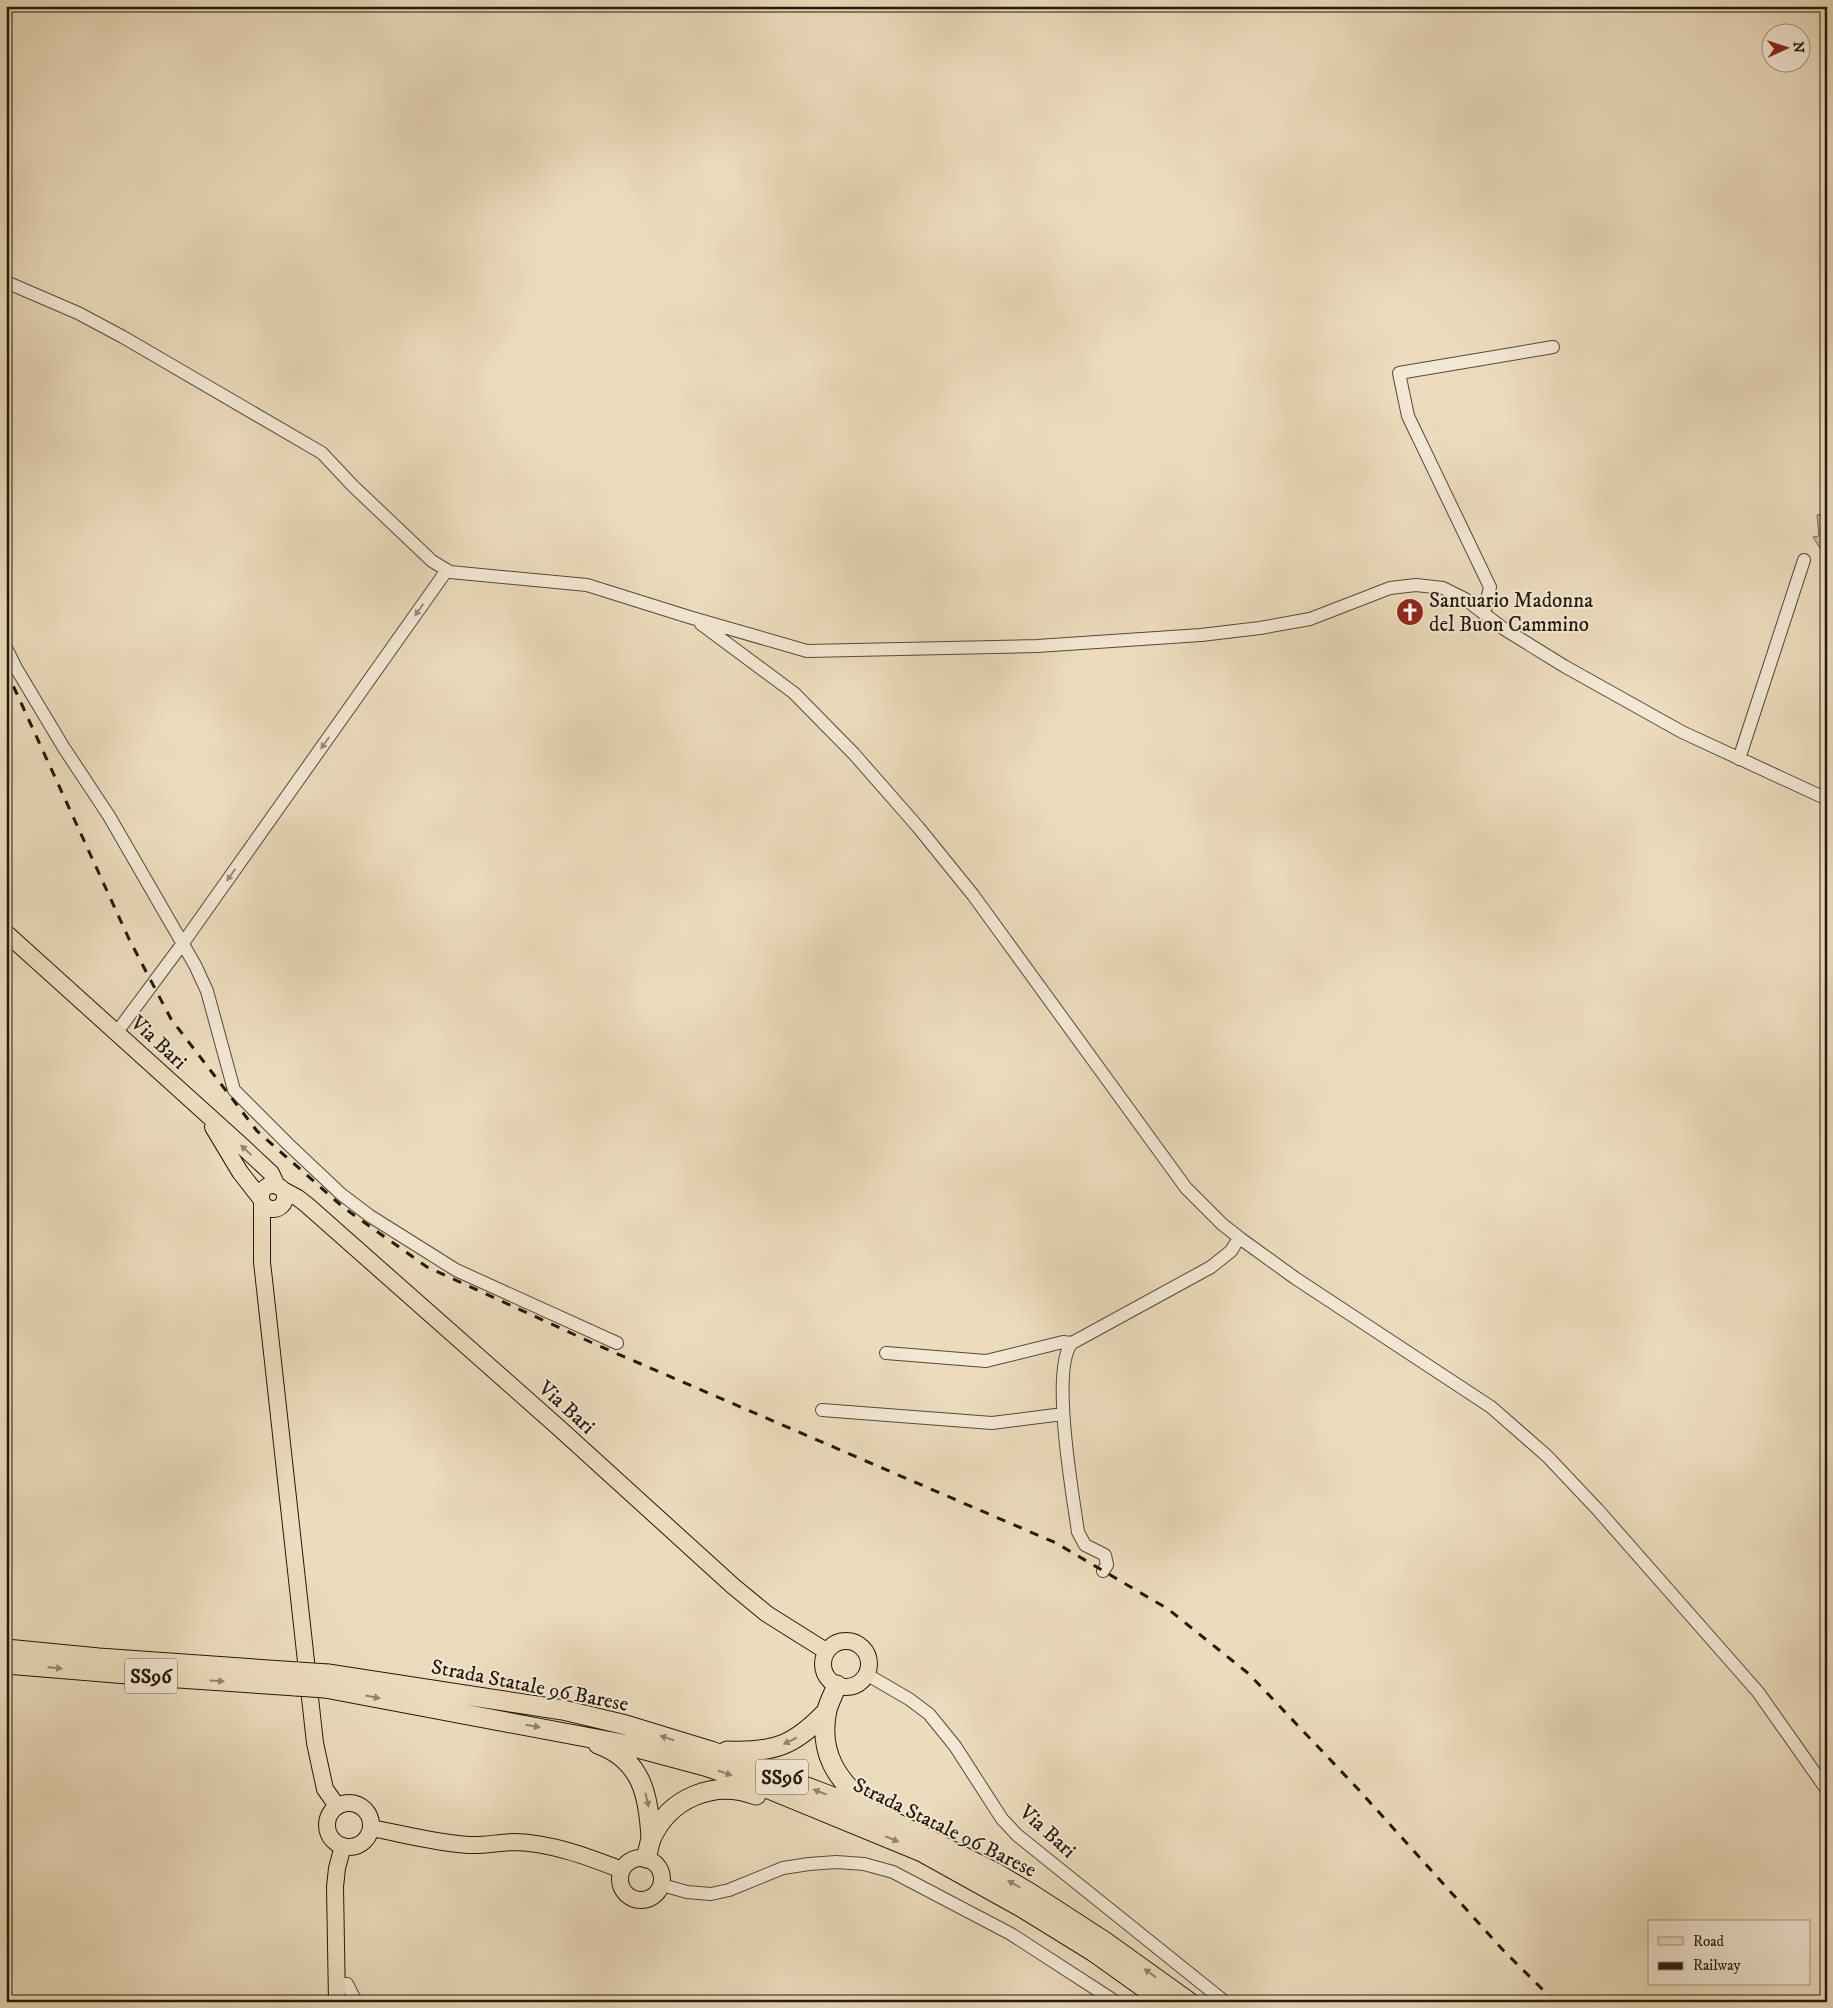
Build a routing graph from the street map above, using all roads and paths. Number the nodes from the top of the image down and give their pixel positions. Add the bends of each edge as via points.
1 (6, 282) edge
2 (1553, 347) dead end
3 (1804, 560) dead end
4 (447, 570) junction
5 (1484, 614) junction
6 (696, 619) junction
7 (6, 648) edge
8 (1739, 759) junction
9 (1827, 800) edge
10 (6, 933) edge
11 (183, 943) junction
12 (117, 1032) junction
13 (205, 1114) junction
14 (273, 1199) junction
15 (1240, 1238) junction
16 (617, 1343) dead end
17 (1072, 1343) junction
18 (886, 1353) dead end
19 (822, 1410) dead end
20 (1063, 1414) junction
21 (1103, 1571) dead end
22 (6, 1649) edge
23 (826, 1651) junction
24 (6, 1664) edge
25 (866, 1674) junction
26 (297, 1679) junction
27 (327, 1681) junction
28 (837, 1685) junction
29 (827, 1711) junction
30 (559, 1731) junction
31 (711, 1751) junction
32 (1827, 1790) edge
33 (337, 1806) junction
34 (875, 1822) junction
35 (371, 1828) junction
36 (651, 1839) junction
37 (343, 1846) junction
38 (646, 1858) junction
39 (622, 1870) junction
40 (662, 1885) junction
41 (336, 1984) junction
42 (337, 2002) edge
43 (356, 2002) edge
44 (1116, 2002) edge
45 (1164, 2002) edge
46 (1189, 2002) edge
47 (1225, 2002) edge

1 - 4 street via 78,313 123,337 322,453 432,561
2 - 5 street via 1399,373 1408,416 1490,587
3 - 8 street
4 - 6 street via 587,585
4 -> 11 street
5 - 6 street via 1443,588 1416,585 1390,588 1310,619 1201,635 1037,646 807,651
5 - 8 street via 1564,666 1682,732
6 - 15 street via 794,693 854,754 973,895 1186,1188
7 - 11 street
8 - 9 street
10 - 12 main road, Via Bari
11 - 12 street
11 - 16 street via 207,991 234,1090 341,1194 456,1270
12 - 13 main road, Via Bari
13 - 14 main road via 240,1172
14 -> 13 main road, Via Bari via 271,1173
14 - 23 main road, Via Bari via 314,1212 733,1586 767,1614
14 - 33 main road via 261,1241 262,1262 315,1743 326,1789
15 - 17 street via 1231,1251 1210,1267
15 - 32 street via 1491,1407 1547,1456 1758,1692
17 - 18 street via 1063,1342 986,1361
17 - 20 street via 1064,1363
19 - 20 street via 992,1423
20 - 21 street via 1078,1532 1086,1545 1105,1555 1107,1564
22 - 26 highway, Strada Statale 96 Barese / SS96
23 - 25 main road via 837,1642 857,1644 866,1654
23 - 28 main road via 824,1670
24 -> 26 highway, Strada Statale 96 Barese / SS96 via 164,1677
25 - 28 main road via 856,1684
25 - 47 street, Via Bari via 929,1714 1002,1819 1017,1835
26 - 27 highway, Strada Statale 96 Barese / SS96, bridge
27 -> 30 highway, Strada Statale 96 Barese / SS96
31 -> 27 highway, Strada Statale 96 Barese / SS96 via 563,1710
28 - 29 highway
29 -> 31 highway via 807,1731 772,1749
29 - 34 highway via 827,1747 836,1772
30 -> 34 highway, Strada Statale 96 Barese / SS96 via 705,1766
30 -> 36 highway via 604,1746 631,1766 646,1794
34 -> 31 highway, Strada Statale 96 Barese / SS96
33 - 35 main road via 358,1804 368,1814
33 - 37 main road via 328,1817 328,1831 331,1838
34 - 36 highway via 810,1816 732,1788 700,1792 686,1798 664,1818
34 -> 45 highway, Strada Statale 96 Barese / SS96 via 1022,1907 1094,1952
46 -> 34 highway, Strada Statale 96 Barese / SS96 via 1030,1893
35 - 37 main road via 364,1841
35 - 39 main road via 461,1844 540,1844
36 - 38 highway
37 - 41 main road via 335,1887
38 - 39 main road via 635,1859
38 - 40 main road via 658,1866
39 - 40 main road via 620,1883 631,1898 650,1899
40 - 44 street via 711,1894 782,1868 836,1862 864,1864 893,1872 1011,1934
41 - 42 main road
41 - 43 street via 347,1984

